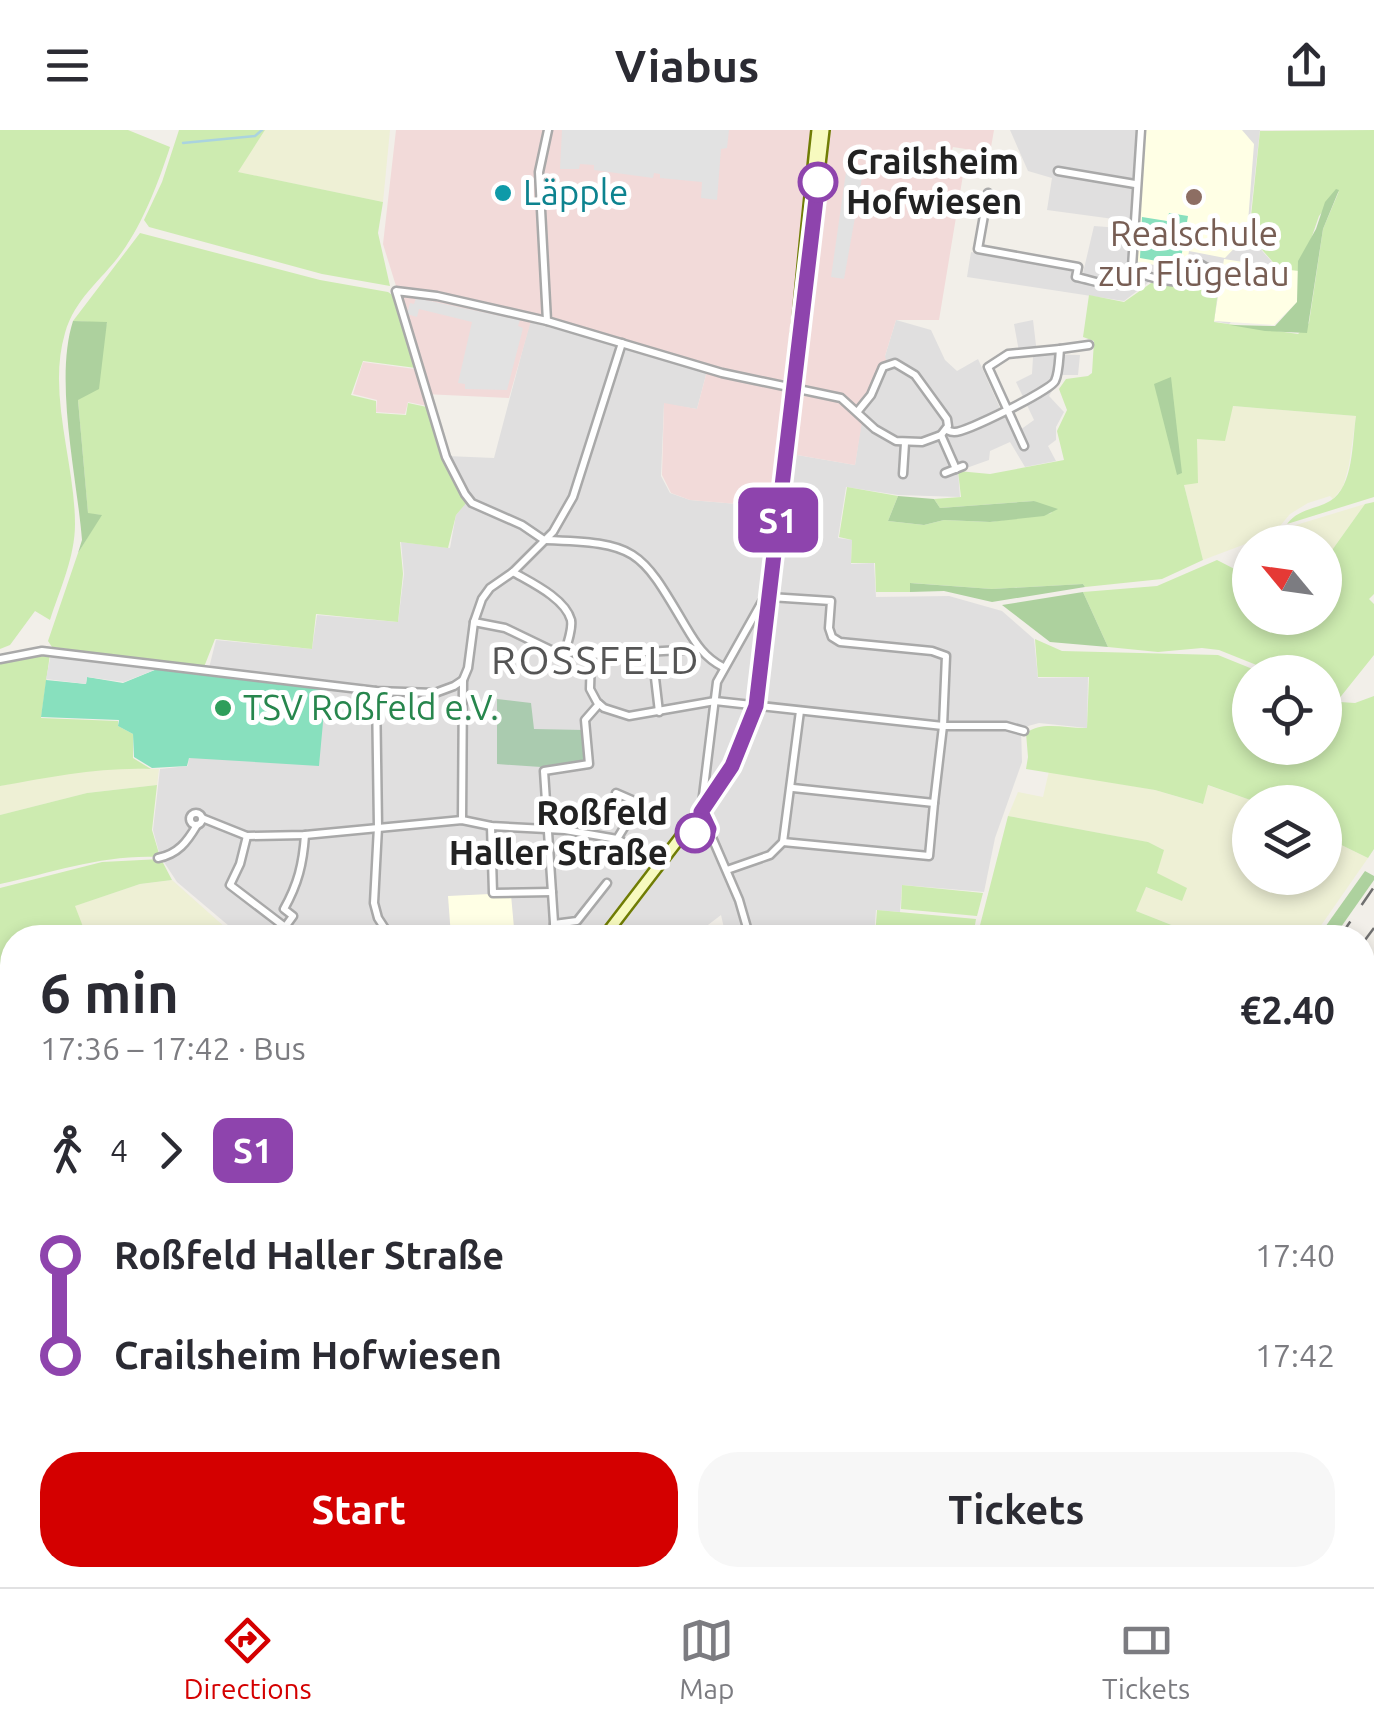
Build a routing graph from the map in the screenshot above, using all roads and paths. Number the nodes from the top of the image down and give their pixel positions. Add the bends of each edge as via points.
1 (548, 130) edge
2 (821, 130) edge
3 (1141, 130) edge
4 (1058, 170) dead end
5 (1136, 184) junction
6 (988, 193) dead end
7 (1136, 273) junction
8 (1188, 282) dead end
9 (546, 322) junction
10 (622, 343) junction
11 (1090, 345) dead end
12 (1060, 349) junction
13 (798, 391) junction
14 (1006, 409) junction
15 (858, 411) junction
16 (944, 432) junction
17 (905, 443) junction
18 (1024, 446) dead end
19 (945, 473) dead end
20 (903, 474) dead end
21 (544, 540) junction
22 (512, 572) junction
23 (770, 597) junction
24 (474, 622) junction
25 (700, 649) junction
26 (652, 652) junction
27 (565, 653) junction
28 (591, 656) junction
29 (0, 660) edge
30 (723, 667) junction
31 (463, 680) junction
32 (376, 691) junction
33 (714, 702) junction
34 (599, 704) junction
35 (756, 706) junction
36 (800, 710) junction
37 (658, 712) junction
38 (943, 726) junction
39 (1024, 730) dead end
40 (708, 774) junction
41 (723, 781) junction
42 (793, 788) junction
43 (616, 793) dead end
44 (934, 803) junction
45 (701, 812) junction
46 (462, 820) junction
47 (491, 826) junction
48 (378, 827) junction
49 (548, 830) junction
50 (305, 835) junction
51 (247, 836) junction
52 (617, 839) junction
53 (783, 842) junction
54 (158, 858) dead end
55 (661, 863) junction
56 (727, 870) junction
57 (607, 883) dead end
58 (552, 892) junction
59 (554, 924) joint
60 (282, 925) edge
61 (286, 925) edge
62 (382, 925) edge
63 (613, 925) edge
64 (746, 925) edge

1 - 9 street via 540,172
2 - 13 main road
3 - 5 street
4 - 5 street
5 - 7 street
6 - 7 street via 978,249 1078,266 1076,277 1119,286
7 - 8 street
9 - 10 street
9 - 21 street via 396,291 446,457 464,494
10 - 13 street
10 - 21 street via 573,497
11 - 12 street
12 - 14 street via 1057,379 1049,388
12 - 14 street via 1008,354 988,366
13 - 15 street via 841,398
13 - 23 main road
14 - 16 street via 959,432
14 - 18 street
15 - 16 street via 884,367 895,363 916,374 947,419
15 - 17 street via 882,434
16 - 17 street
16 - 19 street via 959,467
17 - 20 street
21 - 22 street
21 - 25 street via 610,545 639,557
22 - 24 street via 490,588
22 - 27 street via 568,614
23 - 30 street
23 - 35 main road
23 - 38 street via 832,601 829,628 840,642 946,656
24 - 27 street
24 - 31 street
25 - 26 street
25 - 30 street
26 - 28 street
26 - 37 street
27 - 28 street
28 - 34 street via 590,689
29 - 32 street via 42,650
30 - 33 street
31 - 32 street via 435,693
31 - 46 street
32 - 48 street
33 - 35 street
33 - 37 street
33 - 40 street
34 - 37 street via 629,716
34 - 49 street via 584,720 590,764 544,771
35 - 36 street
35 - 41 main road
36 - 38 street
36 - 42 street
38 - 39 street
38 - 44 street
40 - 41 street
40 - 45 street
41 - 45 main road
42 - 44 street
42 - 53 street
43 - 52 street via 639,803
44 - 53 street via 929,856
45 - 55 main road
45 - 56 street
46 - 47 street
46 - 48 street
47 - 49 street
47 - 58 street via 493,892
48 - 50 street
48 - 62 street via 374,903
49 - 52 street
49 - 58 street
50 - 51 street
50 - 61 street via 304,862 284,909 292,916
51 - 54 street via 200,821 176,852
51 - 60 street via 230,885
52 - 55 street
53 - 56 street via 770,855
55 - 63 main road
56 - 64 street
57 - 59 street via 577,922
58 - 59 street

